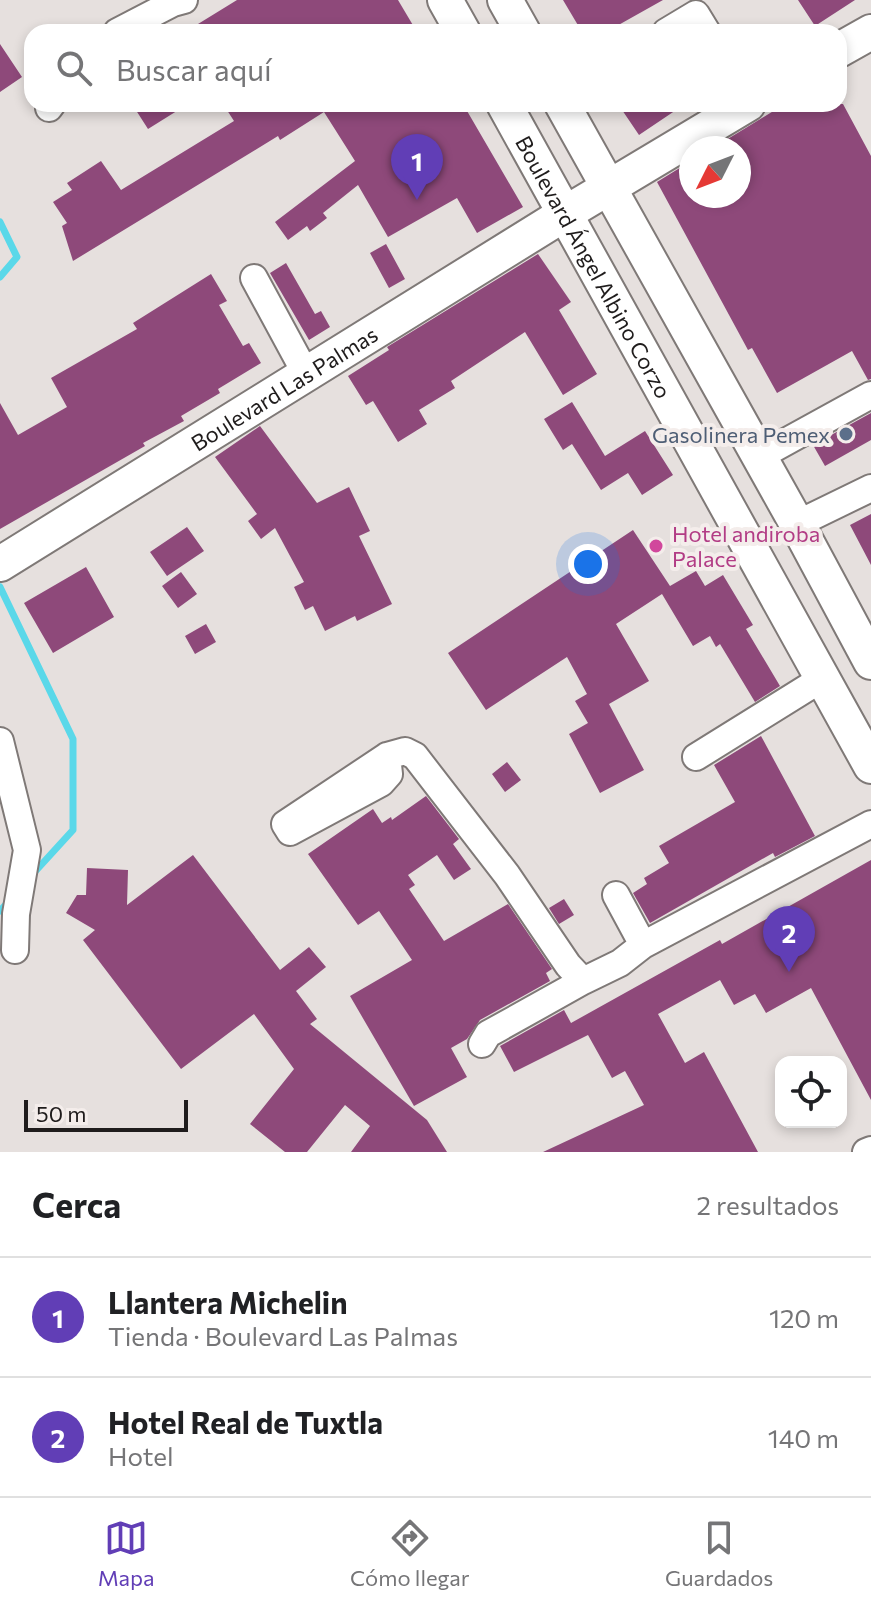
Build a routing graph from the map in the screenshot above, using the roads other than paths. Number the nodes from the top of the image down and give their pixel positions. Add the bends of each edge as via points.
1 (184, 0) edge
2 (445, 0) edge
3 (505, 0) edge
4 (132, 24) edge
5 (458, 24) edge
6 (518, 24) edge
7 (679, 24) edge
8 (702, 24) edge
9 (871, 32) edge
10 (847, 46) edge
11 (509, 112) edge
12 (566, 112) edge
13 (735, 112) edge
14 (608, 187) junction
15 (566, 213) junction
16 (254, 278) dead end
17 (306, 374) junction
18 (871, 395) edge
19 (760, 456) junction
20 (871, 488) edge
21 (797, 524) junction
22 (0, 564) edge
23 (871, 662) edge
24 (823, 678) junction
25 (0, 741) edge
26 (387, 756) dead end
27 (696, 757) dead end
28 (871, 766) edge
29 (871, 824) edge
30 (616, 895) dead end
31 (643, 945) junction
32 (15, 950) dead end
33 (583, 981) junction
34 (482, 1044) dead end

1 - 4 street
2 - 5 main road
3 - 6 main road
7 - 8 street via 696,14
9 - 10 main road
11 - 15 main road, Boulevard Ángel Albino Corzo
12 - 14 main road
13 - 14 main road, Boulevard Las Palmas
14 - 15 main road, Boulevard Las Palmas
14 - 19 main road
15 - 17 main road, Boulevard Las Palmas
15 - 24 main road, Boulevard Ángel Albino Corzo
16 - 17 street
17 - 22 main road, Boulevard Las Palmas
18 - 19 street
19 - 21 main road
20 - 21 street
21 - 23 main road
24 - 27 street
24 - 28 main road, Boulevard Ángel Albino Corzo
25 - 32 street via 27,850
26 - 33 street via 405,751 415,756
29 - 31 street
30 - 31 street
31 - 33 street
33 - 34 street via 488,1034

